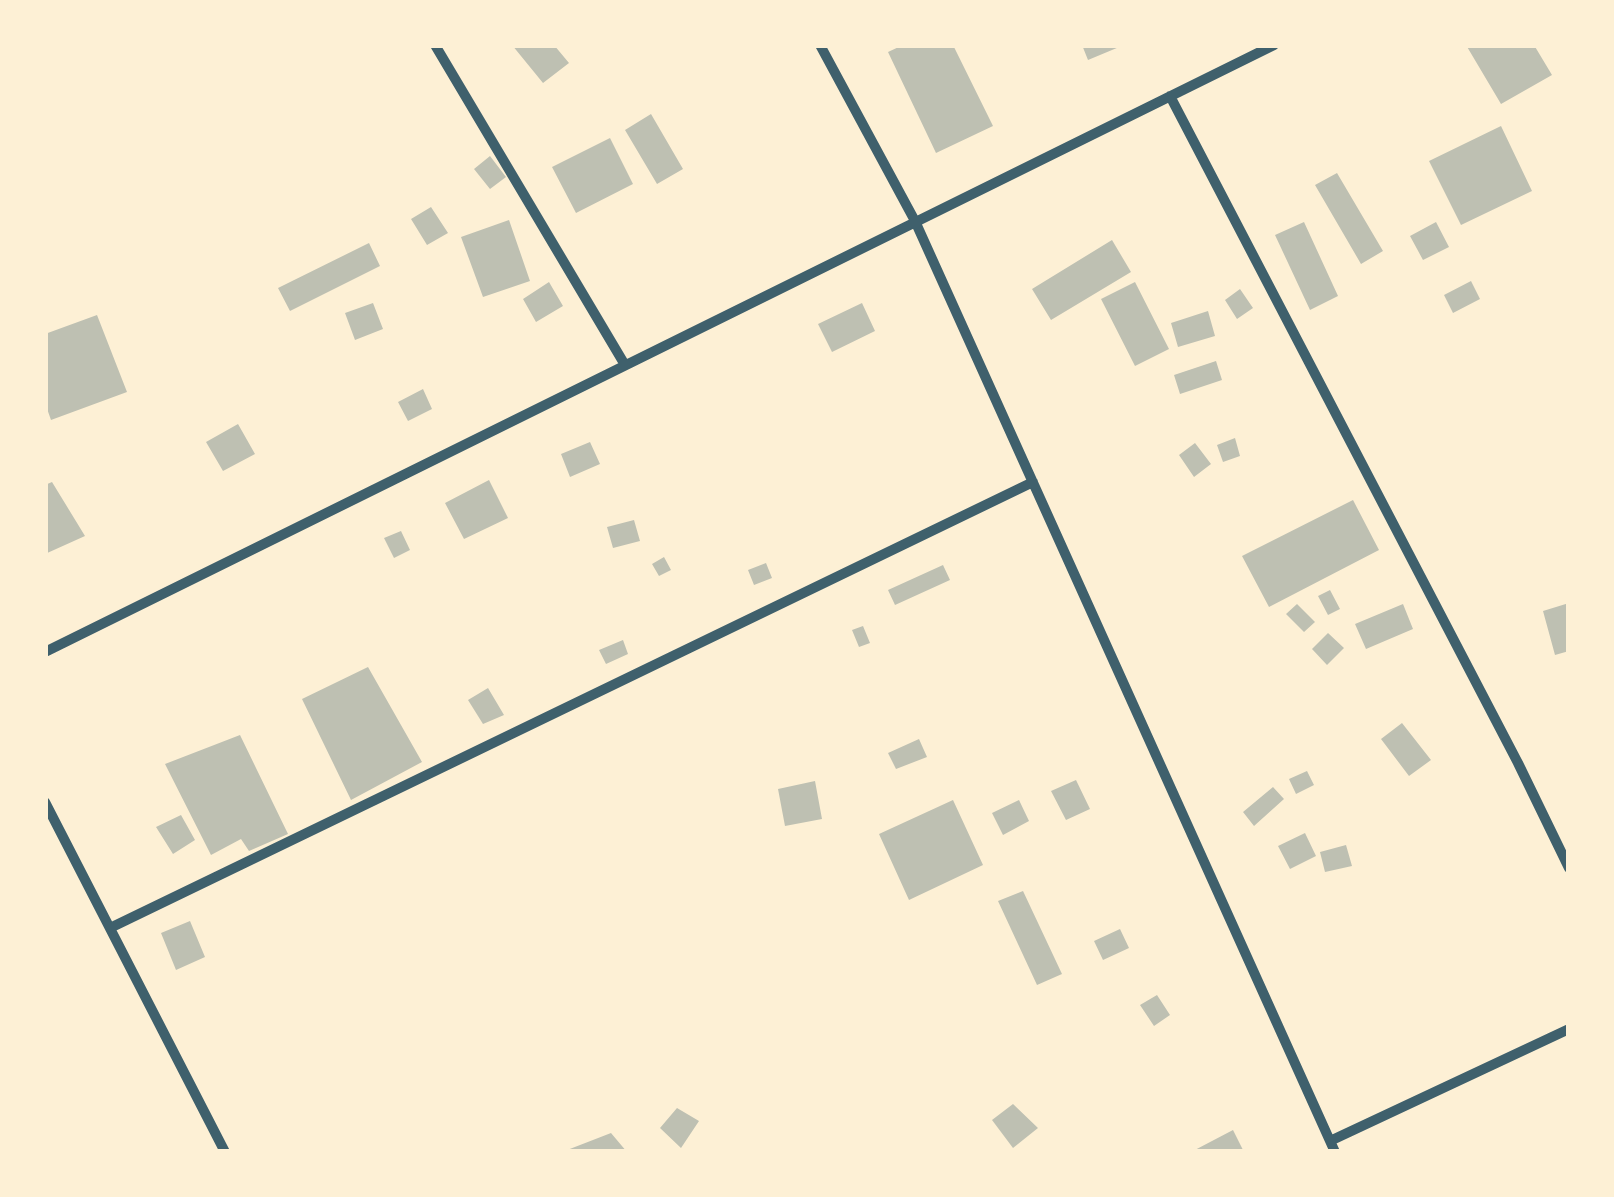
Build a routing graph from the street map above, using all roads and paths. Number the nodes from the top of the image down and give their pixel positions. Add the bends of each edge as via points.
1 (434, 45) edge
2 (820, 45) edge
3 (1274, 45) edge
4 (1170, 96) junction
5 (915, 221) junction
6 (625, 365) junction
7 (1032, 482) junction
8 (45, 652) edge
9 (45, 802) edge
10 (1569, 868) edge
11 (110, 928) junction
12 (1569, 1029) edge
13 (1333, 1146) edge
14 (225, 1152) edge

1 - 6 street
2 - 5 street
3 - 4 street
4 - 5 street
4 - 10 street
5 - 6 street
5 - 7 street
6 - 8 street
7 - 11 street
7 - 13 street
9 - 11 street
11 - 14 street
12 - 13 street

